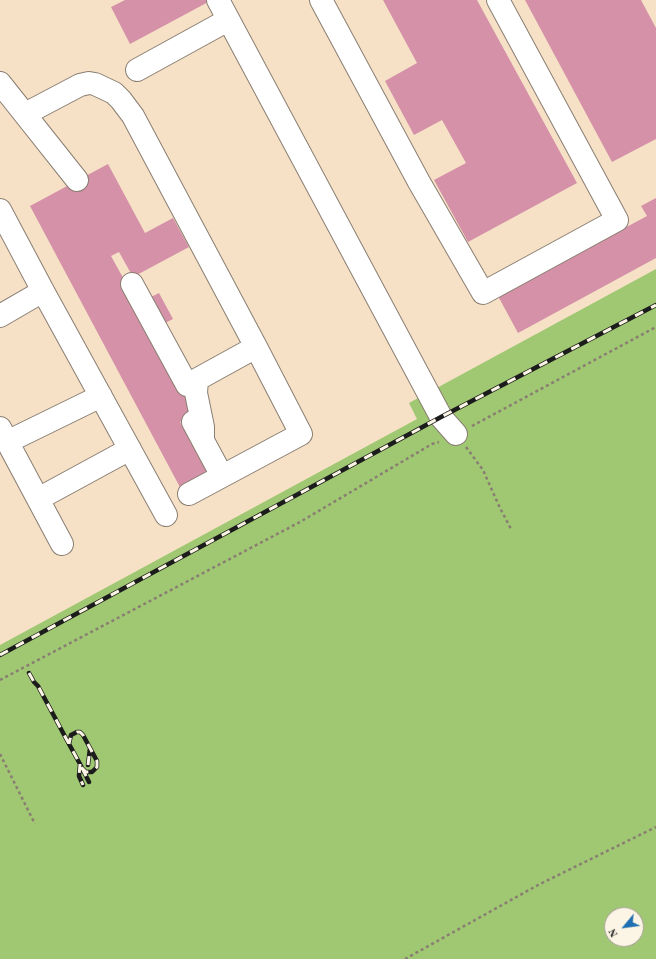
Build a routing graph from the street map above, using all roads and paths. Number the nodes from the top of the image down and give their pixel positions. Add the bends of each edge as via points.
1 (218, 0) edge
2 (321, 0) edge
3 (498, 0) edge
4 (228, 20) junction
5 (137, 70) dead end
6 (0, 83) edge
7 (24, 114) junction
8 (77, 180) dead end
9 (0, 210) edge
10 (132, 284) dead end
11 (43, 291) junction
12 (0, 316) edge
13 (656, 328) edge
14 (256, 347) junction
15 (197, 380) junction
16 (101, 396) junction
17 (193, 422) dead end
18 (456, 434) junction
19 (4, 435) edge
20 (203, 441) junction
21 (130, 449) junction
22 (222, 476) junction
23 (189, 494) dead end
24 (38, 499) junction
25 (166, 515) dead end
26 (511, 530) dead end
27 (62, 544) dead end
28 (0, 680) edge
29 (0, 754) edge
30 (35, 824) dead end
31 (656, 827) edge
32 (405, 959) edge

1 - 4 lane
2 - 3 lane via 419,182 483,294 617,220
4 - 5 lane
4 - 18 lane via 441,417
6 - 7 lane
7 - 8 lane
7 - 14 lane via 80,85 89,83 114,93 122,100 133,116
9 - 11 lane
10 - 15 lane via 187,385
11 - 12 lane
11 - 16 lane
13 - 18 path
14 - 15 lane
14 - 22 lane via 301,434
15 - 20 lane via 196,393 203,427
16 - 19 lane
16 - 21 lane
17 - 20 lane
18 - 26 path via 483,470
18 - 28 path via 432,444 300,522
19 - 24 lane
20 - 22 lane
21 - 24 lane
21 - 25 lane
22 - 23 lane
24 - 27 lane
29 - 30 path
31 - 32 path via 538,885

